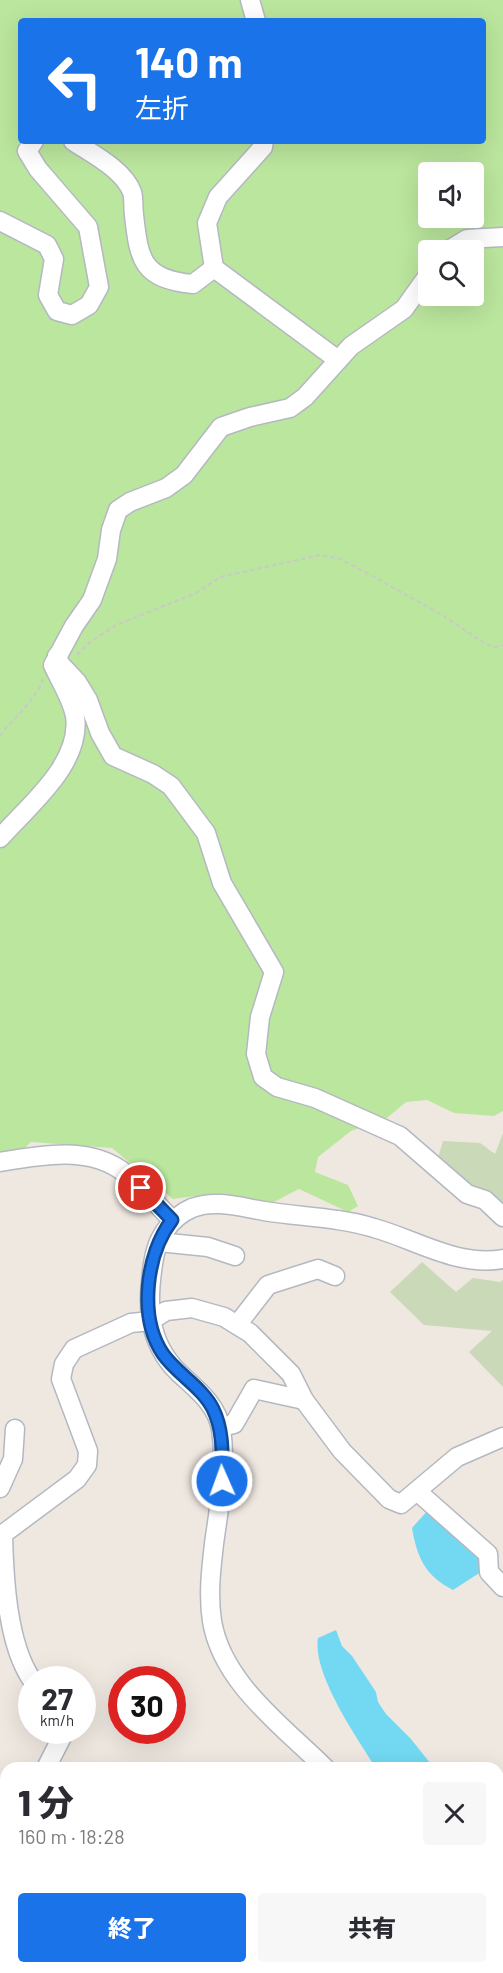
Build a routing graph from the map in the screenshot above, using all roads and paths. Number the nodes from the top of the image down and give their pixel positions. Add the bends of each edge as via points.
1 (250, 0) edge
2 (255, 18) edge
3 (32, 144) edge
4 (77, 144) edge
5 (263, 144) edge
6 (0, 221) edge
7 (503, 237) edge
8 (467, 240) edge
9 (214, 268) junction
10 (418, 289) edge
11 (338, 360) junction
12 (503, 645) edge
13 (57, 662) junction
14 (0, 736) edge
15 (0, 838) edge
16 (0, 1162) edge
17 (503, 1217) edge
18 (172, 1220) junction
19 (159, 1242) junction
20 (235, 1256) dead end
21 (503, 1259) edge
22 (335, 1276) dead end
23 (150, 1321) junction
24 (237, 1325) junction
25 (304, 1400) junction
26 (221, 1427) junction
27 (15, 1429) dead end
28 (503, 1437) edge
29 (0, 1488) edge
30 (418, 1492) junction
31 (1, 1530) edge
32 (503, 1587) edge
33 (26, 1666) edge
34 (58, 1744) edge
35 (49, 1762) edge
36 (319, 1762) edge

1 - 2 street
3 - 6 street via 27,151 38,170 88,227 99,287 89,305 72,315 57,311 48,295 54,259 47,245
4 - 9 street via 120,174 132,192 139,254 149,271 170,282 192,284
5 - 9 street via 218,197 207,223
7 - 8 street
9 - 11 street
10 - 11 street via 404,309 367,333
11 - 13 street via 321,383 290,408 221,427 184,475 166,488 118,510 107,559 92,600
12 - 13 path via 484,643 367,573 338,558 320,555 220,577 196,593 116,625 75,657
13 - 14 path via 45,671 41,687
13 - 15 street via 75,716 74,743 51,784
13 - 17 street via 88,700 113,756 171,786 206,833 222,883 274,972 260,1017 256,1054 263,1077 277,1087 315,1098 400,1136 467,1194 485,1200
16 - 18 street via 69,1154 99,1159 125,1173
18 - 19 street
18 - 21 street via 197,1206 222,1204 364,1225 468,1261
19 - 20 street via 208,1247
19 - 23 street via 149,1289
22 - 24 street via 318,1269 268,1285
23 - 24 street via 166,1311 192,1308
23 - 26 street via 164,1355 211,1406
23 - 31 street via 131,1323 74,1349 64,1364 61,1379 88,1451 87,1465 77,1479
24 - 25 street via 291,1374
25 - 26 street via 254,1389 234,1424
25 - 30 street via 342,1451 389,1499 401,1504
26 - 36 street via 222,1481 209,1594 217,1642 243,1685
27 - 29 street via 13,1459
28 - 30 street via 457,1457
30 - 32 street via 488,1554 489,1572
31 - 33 street via 4,1594
34 - 35 street

